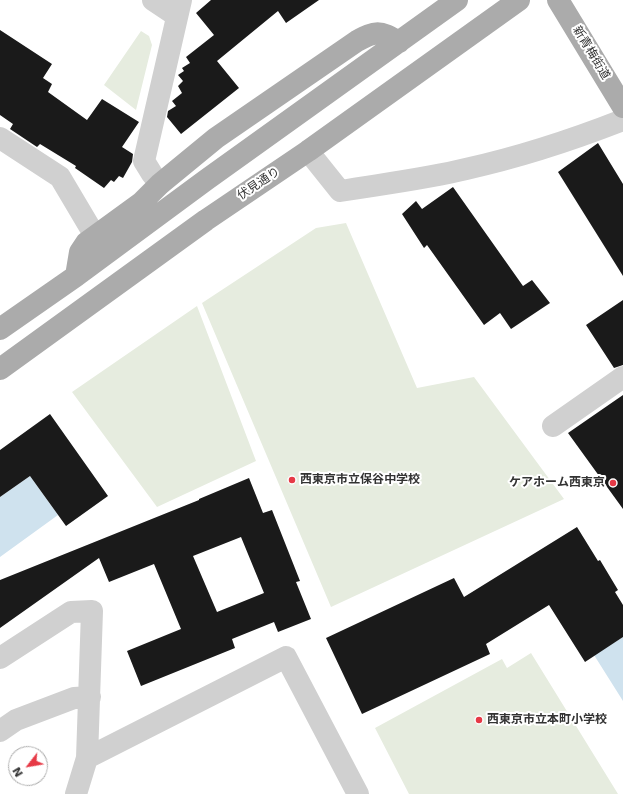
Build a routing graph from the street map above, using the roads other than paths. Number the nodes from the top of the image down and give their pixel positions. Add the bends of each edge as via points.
1 (154, 0) edge
2 (456, 0) edge
3 (518, 0) edge
4 (558, 0) edge
5 (179, 8) edge
6 (399, 42) junction
7 (623, 107) edge
8 (623, 120) edge
9 (0, 138) edge
10 (308, 150) junction
11 (160, 184) junction
12 (95, 236) junction
13 (76, 276) junction
14 (0, 329) edge
15 (0, 369) edge
16 (623, 377) edge
17 (553, 426) dead end
18 (0, 658) edge
19 (90, 697) junction
20 (0, 731) edge
21 (87, 758) junction
22 (76, 794) edge
23 (358, 794) edge

1 - 5 street
2 - 6 main road
3 - 10 main road, 伏見通り
4 - 7 main road, 新青梅街道
5 - 11 street via 144,161
6 - 11 main road via 387,34 374,33 357,41 216,138
6 - 13 main road
8 - 10 street via 583,136 467,169 340,191
9 - 12 street via 60,177
10 - 15 main road, 伏見通り via 206,220
11 - 12 main road via 141,203
12 - 13 main road via 80,252
13 - 14 main road
16 - 17 street
18 - 19 street via 71,612 92,611
19 - 20 street via 74,698 16,720
19 - 21 street
21 - 22 street
21 - 23 street via 286,657

